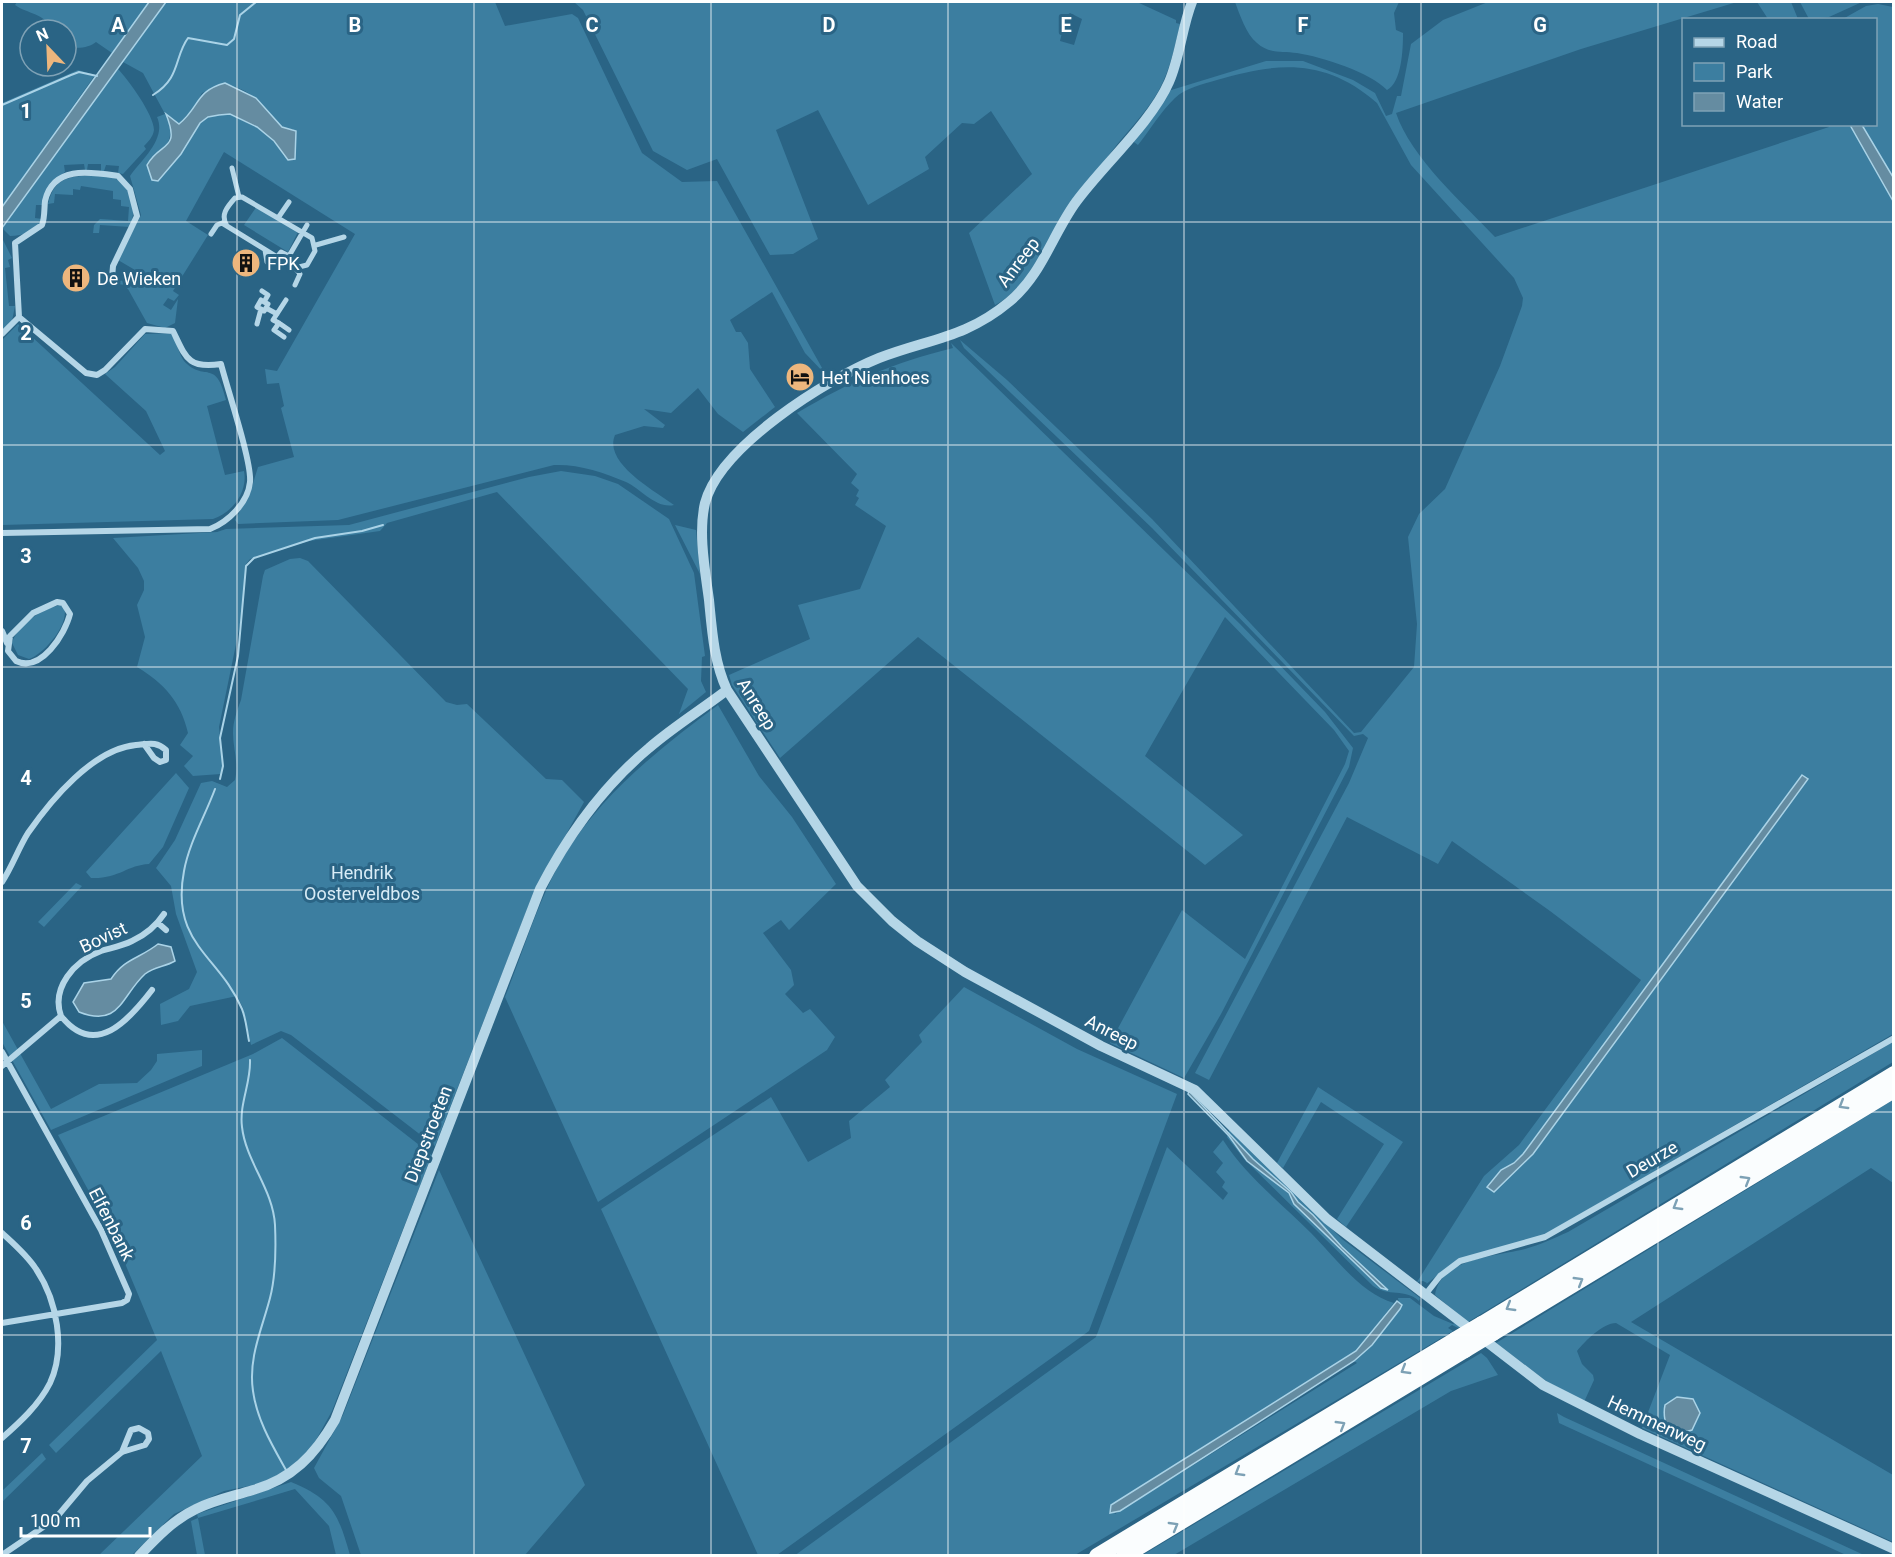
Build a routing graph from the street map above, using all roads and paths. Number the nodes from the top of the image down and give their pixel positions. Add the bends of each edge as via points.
1 (1192, 2) edge
2 (232, 168) dead end
3 (239, 197) junction
4 (289, 202) dead end
5 (224, 214) junction
6 (278, 218) junction
7 (217, 225) junction
8 (307, 225) dead end
9 (227, 226) junction
10 (303, 232) junction
11 (211, 234) dead end
12 (344, 237) dead end
13 (316, 244) junction
14 (264, 249) junction
15 (277, 257) junction
16 (267, 262) dead end
17 (295, 268) junction
18 (112, 278) dead end
19 (295, 285) dead end
20 (262, 291) dead end
21 (286, 300) dead end
22 (264, 306) junction
23 (277, 314) junction
24 (20, 317) junction
25 (279, 323) junction
26 (257, 324) dead end
27 (289, 330) dead end
28 (2, 334) edge
29 (284, 337) dead end
30 (2, 533) edge
31 (2, 631) edge
32 (7, 642) junction
33 (727, 690) junction
34 (144, 744) dead end
35 (2, 882) edge
36 (164, 914) dead end
37 (158, 923) junction
38 (166, 930) dead end
39 (152, 990) dead end
40 (61, 1016) junction
41 (1893, 1038) edge
42 (2, 1052) edge
43 (4, 1064) edge
44 (1893, 1074) edge
45 (1893, 1090) edge
46 (2, 1233) edge
47 (1425, 1295) junction
48 (55, 1314) junction
49 (2, 1323) edge
50 (1487, 1328) junction
51 (1460, 1345) junction
52 (2, 1438) edge
53 (122, 1452) junction
54 (1893, 1549) edge
55 (2, 1555) edge
56 (139, 1556) edge
57 (1097, 1556) edge
58 (1124, 1556) edge

1 - 33 street, Anreep via 1169,82 1152,109 1076,201 1038,269 1011,300 975,326 940,341 880,358 802,400 763,428 712,489 702,519 716,656
2 - 3 street
3 - 5 street
3 - 6 street
4 - 6 street
5 - 7 street
5 - 9 street
6 - 10 street
7 - 9 street
7 - 11 street
8 - 10 street
9 - 14 street
10 - 13 street
10 - 15 street via 289,256 281,252
12 - 13 street
13 - 17 street via 307,265
14 - 15 street
14 - 16 street
15 - 17 street
17 - 19 street via 300,274
18 - 24 street via 113,266 137,216 130,189 118,176 66,174 50,189 42,225 15,243
20 - 22 street via 270,293
21 - 23 street
22 - 23 street
22 - 26 street
23 - 25 street via 273,320
24 - 28 street
24 - 30 street via 86,372 97,375 145,329 173,331 186,358 196,365 221,364 250,482 239,507 227,520 210,529
25 - 27 street
25 - 29 street via 274,330
31 - 32 street
32 - 32 street via 12,657 20,663 39,659 64,629 68,609 57,602 42,608 24,620
33 - 47 street, Anreep via 838,861 892,921 965,972 1101,1046 1195,1090 1327,1219
33 - 56 street, Diepstroeten via 670,731 617,777 557,857 536,900 335,1420 323,1441 296,1470 265,1486 186,1514
34 - 35 street via 110,752 69,784 27,835
36 - 37 street, Bovist
37 - 38 street
37 - 40 street, Bovist via 132,942 81,962 61,984 57,1005
39 - 40 street via 129,1019 106,1032 91,1035 77,1031
40 - 43 street
41 - 47 street, Deurze via 1545,1237 1460,1261 1446,1270
42 - 43 street, Elfenbank
43 - 48 street, Elfenbank via 101,1230 129,1294 122,1304
44 -> 50 highway
50 -> 45 highway
46 - 48 street via 37,1269
47 - 54 street, Hemmenweg via 1543,1385 1573,1402
48 - 49 street, Elfenbank
48 - 52 street via 57,1348 51,1381
50 - 51 highway, bridge
51 -> 57 highway
58 -> 51 highway
53 - 53 street via 131,1430 148,1432 145,1445
53 - 55 street via 87,1481 55,1519

